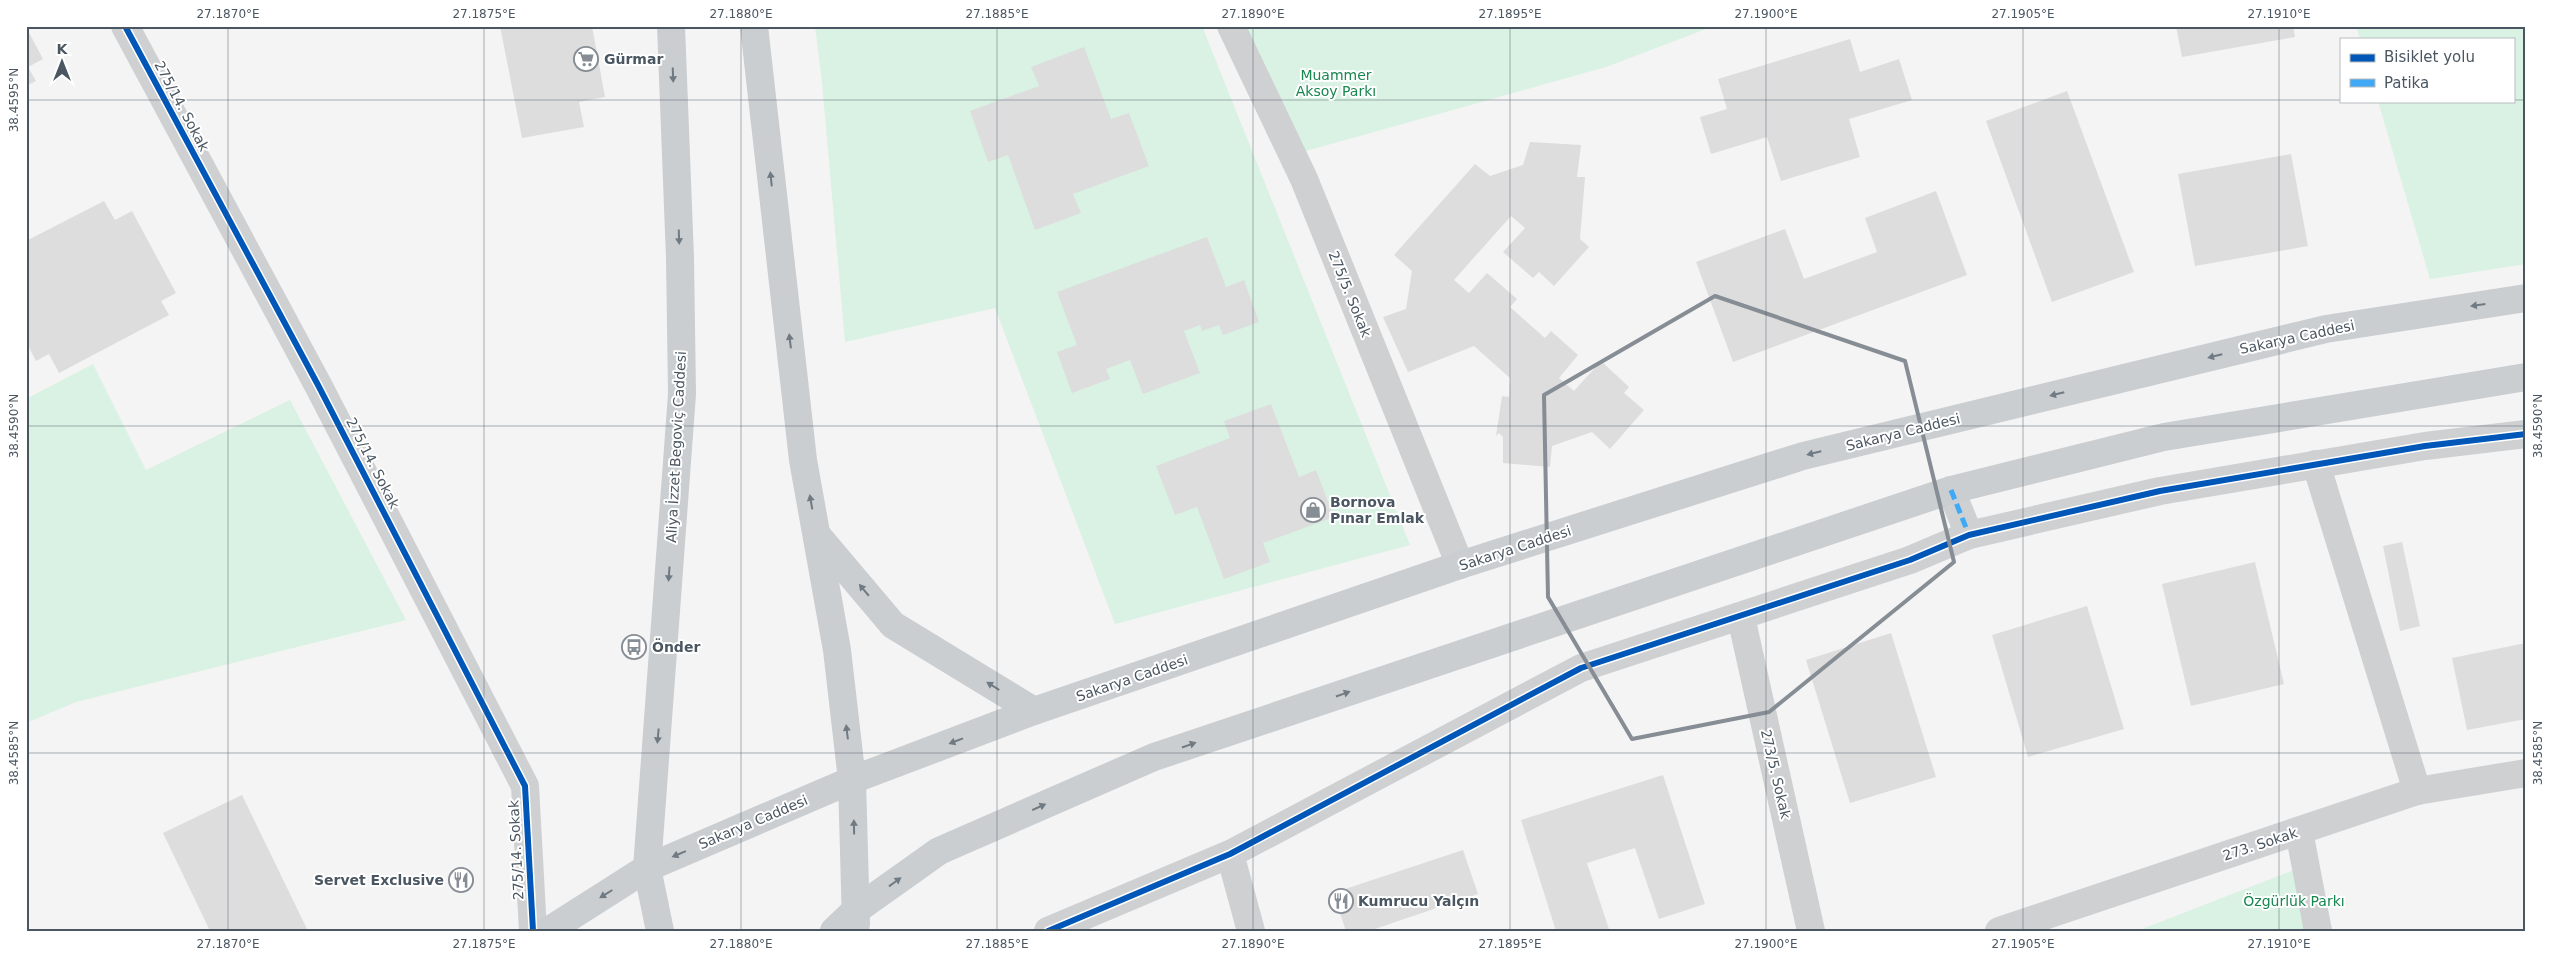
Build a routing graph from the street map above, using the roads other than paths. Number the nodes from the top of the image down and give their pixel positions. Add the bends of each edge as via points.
1 (125, 26) edge
2 (671, 26) edge
3 (754, 26) edge
4 (1232, 26) edge
5 (2526, 298) edge
6 (2526, 377) edge
7 (2526, 434) edge
8 (2316, 464) junction
9 (1951, 490) junction
10 (816, 533) junction
11 (1969, 535) junction
12 (1460, 565) junction
13 (1740, 617) junction
14 (1034, 712) junction
15 (2526, 774) edge
16 (852, 780) junction
17 (2417, 791) junction
18 (2299, 832) junction
19 (1230, 854) junction
20 (647, 868) junction
21 (856, 921) edge
22 (532, 931) edge
23 (548, 931) edge
24 (660, 931) edge
25 (834, 931) edge
26 (1048, 931) edge
27 (1251, 931) edge
28 (1811, 931) edge
29 (1999, 931) edge
30 (2318, 931) edge

1 - 22 street, 275/14. Sokak via 318,385 525,786
2 -> 20 main road, Aliya İzzet Begoviç Caddesi via 682,394
10 -> 3 main road via 803,460
4 - 12 street, 275/5. Sokak via 1304,179
5 -> 12 main road, Sakarya Caddesi via 2326,329 1803,456
6 - 9 main road via 2164,437
7 - 8 street
8 - 11 street via 2160,491
8 - 17 street
9 - 11 street
21 -> 9 main road via 939,851 1154,757
14 -> 10 main road via 894,625
16 -> 10 main road via 837,650
11 - 13 street via 1910,560
12 - 14 main road, Sakarya Caddesi
13 - 19 street via 1580,668
13 - 28 street, 273/5. Sokak
14 -> 16 main road, Sakarya Caddesi
15 - 17 street, 273. Sokak
16 -> 20 main road, Sakarya Caddesi
21 -> 16 main road
17 - 18 street, 273. Sokak
18 - 29 street, 273. Sokak
18 - 30 street
19 - 26 street
19 - 27 street
20 -> 23 main road, Sakarya Caddesi
20 - 24 main road, Aliya İzzet Begoviç Caddesi
21 - 25 main road

